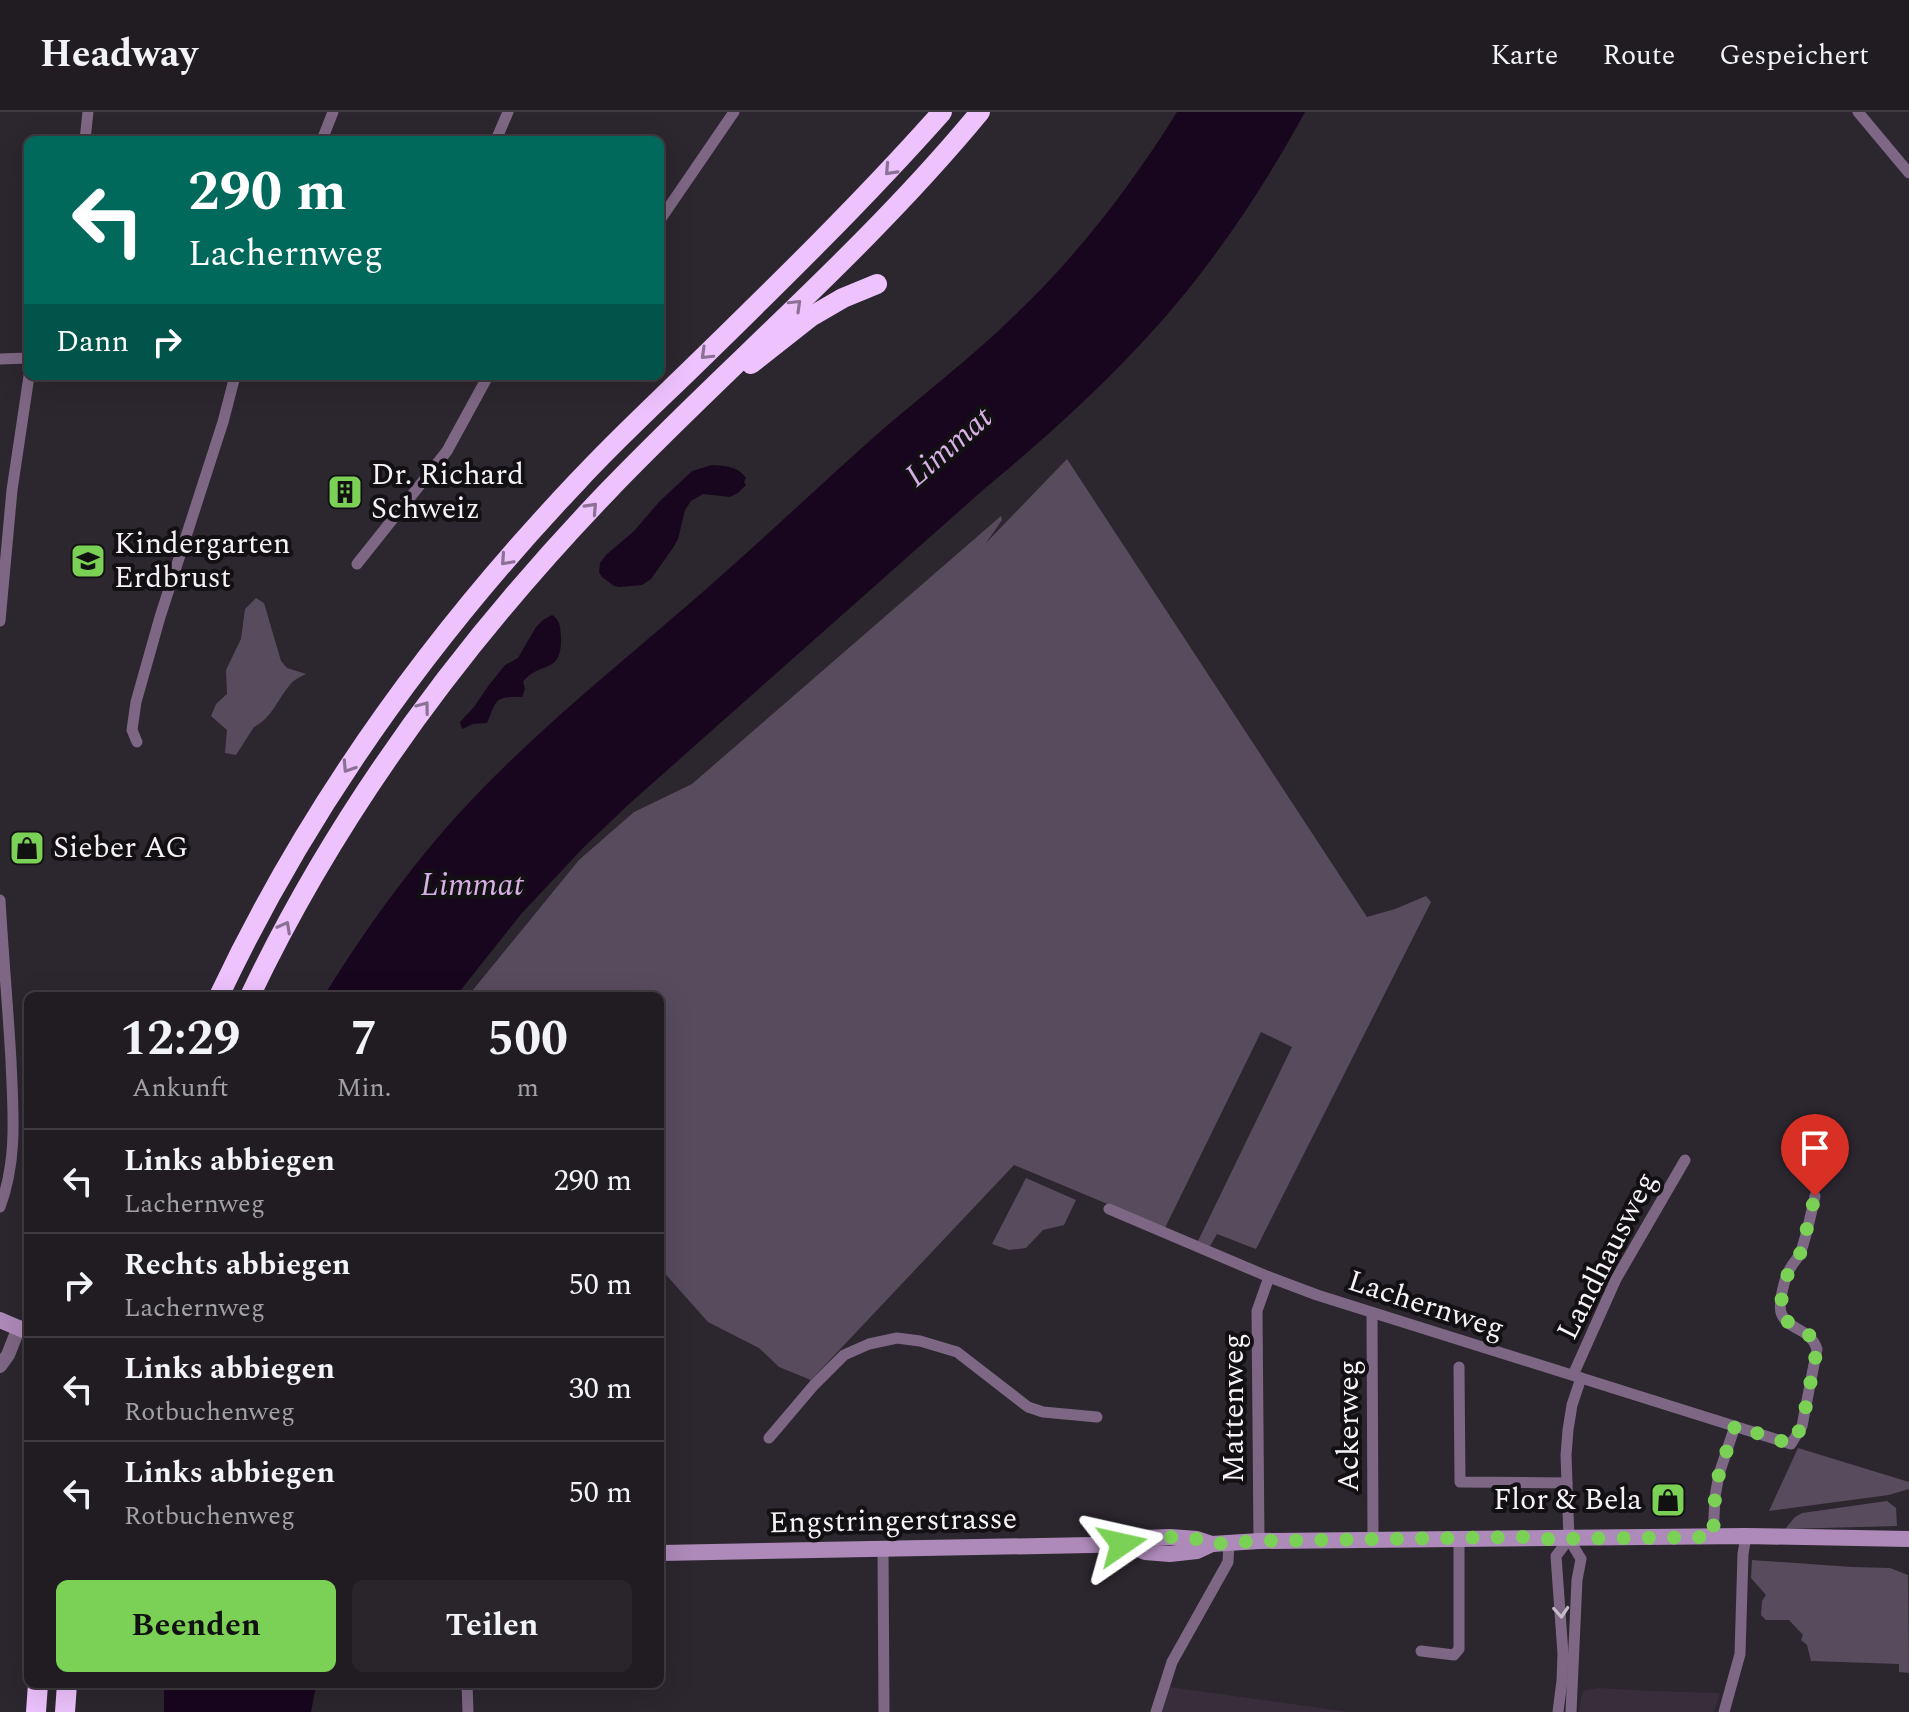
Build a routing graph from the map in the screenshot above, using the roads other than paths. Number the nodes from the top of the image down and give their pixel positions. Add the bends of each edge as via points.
1 (88, 112) edge
2 (333, 112) edge
3 (508, 112) edge
4 (734, 112) edge
5 (942, 112) edge
6 (980, 112) edge
7 (1858, 112) edge
8 (85, 136) edge
9 (324, 136) edge
10 (498, 136) edge
11 (1909, 173) edge
12 (664, 214) edge
13 (877, 284) dead end
14 (24, 358) edge
15 (0, 359) edge
16 (28, 380) edge
17 (234, 380) edge
18 (486, 380) edge
19 (673, 426) junction
20 (357, 564) dead end
21 (0, 621) edge
22 (137, 742) dead end
23 (0, 900) edge
24 (221, 992) edge
25 (252, 992) edge
26 (4, 1006) edge
27 (1685, 1160) dead end
28 (1815, 1196) dead end
29 (0, 1207) edge
30 (1109, 1209) dead end
31 (1269, 1277) junction
32 (1372, 1313) junction
33 (0, 1320) edge
34 (23, 1329) edge
35 (0, 1366) edge
36 (1459, 1367) dead end
37 (1577, 1376) junction
38 (1097, 1417) dead end
39 (1735, 1426) junction
40 (769, 1438) dead end
41 (1567, 1483) junction
42 (1746, 1536) junction
43 (1713, 1537) junction
44 (1459, 1538) junction
45 (1569, 1539) junction
46 (1909, 1539) edge
47 (1373, 1540) junction
48 (1259, 1541) junction
49 (1220, 1543) junction
50 (883, 1549) junction
51 (664, 1553) edge
52 (1421, 1651) dead end
53 (38, 1688) edge
54 (67, 1688) edge
55 (467, 1688) edge
56 (36, 1712) edge
57 (65, 1712) edge
58 (468, 1712) edge
59 (884, 1712) edge
60 (1156, 1712) edge
61 (1558, 1712) edge
62 (1571, 1712) edge
63 (1724, 1712) edge

1 - 8 street
2 - 9 street
3 - 10 street
4 - 12 street
5 -> 24 highway via 831,231 577,481 483,586 395,698 324,803
19 -> 6 highway via 851,252
7 - 11 street
13 - 19 highway via 812,316
14 - 15 street
16 - 21 street
17 - 22 street via 136,702 132,730
18 - 20 street via 447,451
25 -> 19 highway via 321,862 418,714 522,584
23 - 26 street
26 - 29 street via 13,1150
27 - 37 street, Landhausweg via 1616,1279
28 - 39 street, Lachernweg via 1801,1252 1781,1298 1781,1314 1814,1340 1817,1349 1802,1426 1791,1444
30 - 31 street, Lachernweg
31 - 32 street, Lachernweg
31 - 48 street, Mattenweg via 1257,1311
32 - 37 street, Lachernweg
32 - 47 street, Ackerweg
33 - 34 main road
34 - 35 street
36 - 41 street via 1460,1482
37 - 39 street, Lachernweg
37 - 41 street, Landhausweg
38 - 40 street via 1028,1407 957,1352 897,1338 844,1355
39 - 43 street via 1719,1474
41 - 45 street, Landhausweg
42 - 43 main road, Engstringerstrasse
42 - 46 main road, Engstringerstrasse
42 - 63 street via 1740,1654
43 - 45 main road, Engstringerstrasse
44 - 45 main road, Engstringerstrasse
44 - 47 main road, Engstringerstrasse
44 - 52 street via 1459,1649 1454,1655
45 -> 61 street via 1556,1556 1563,1654
45 - 62 street via 1581,1559
47 - 48 main road, Engstringerstrasse
48 - 49 main road, Engstringerstrasse
49 - 50 main road, Engstringerstrasse via 1170,1537 1126,1544
49 - 60 street via 1228,1562 1172,1662
50 - 51 main road, Engstringerstrasse
50 - 59 street
53 - 56 highway
54 - 57 highway
55 - 58 street

